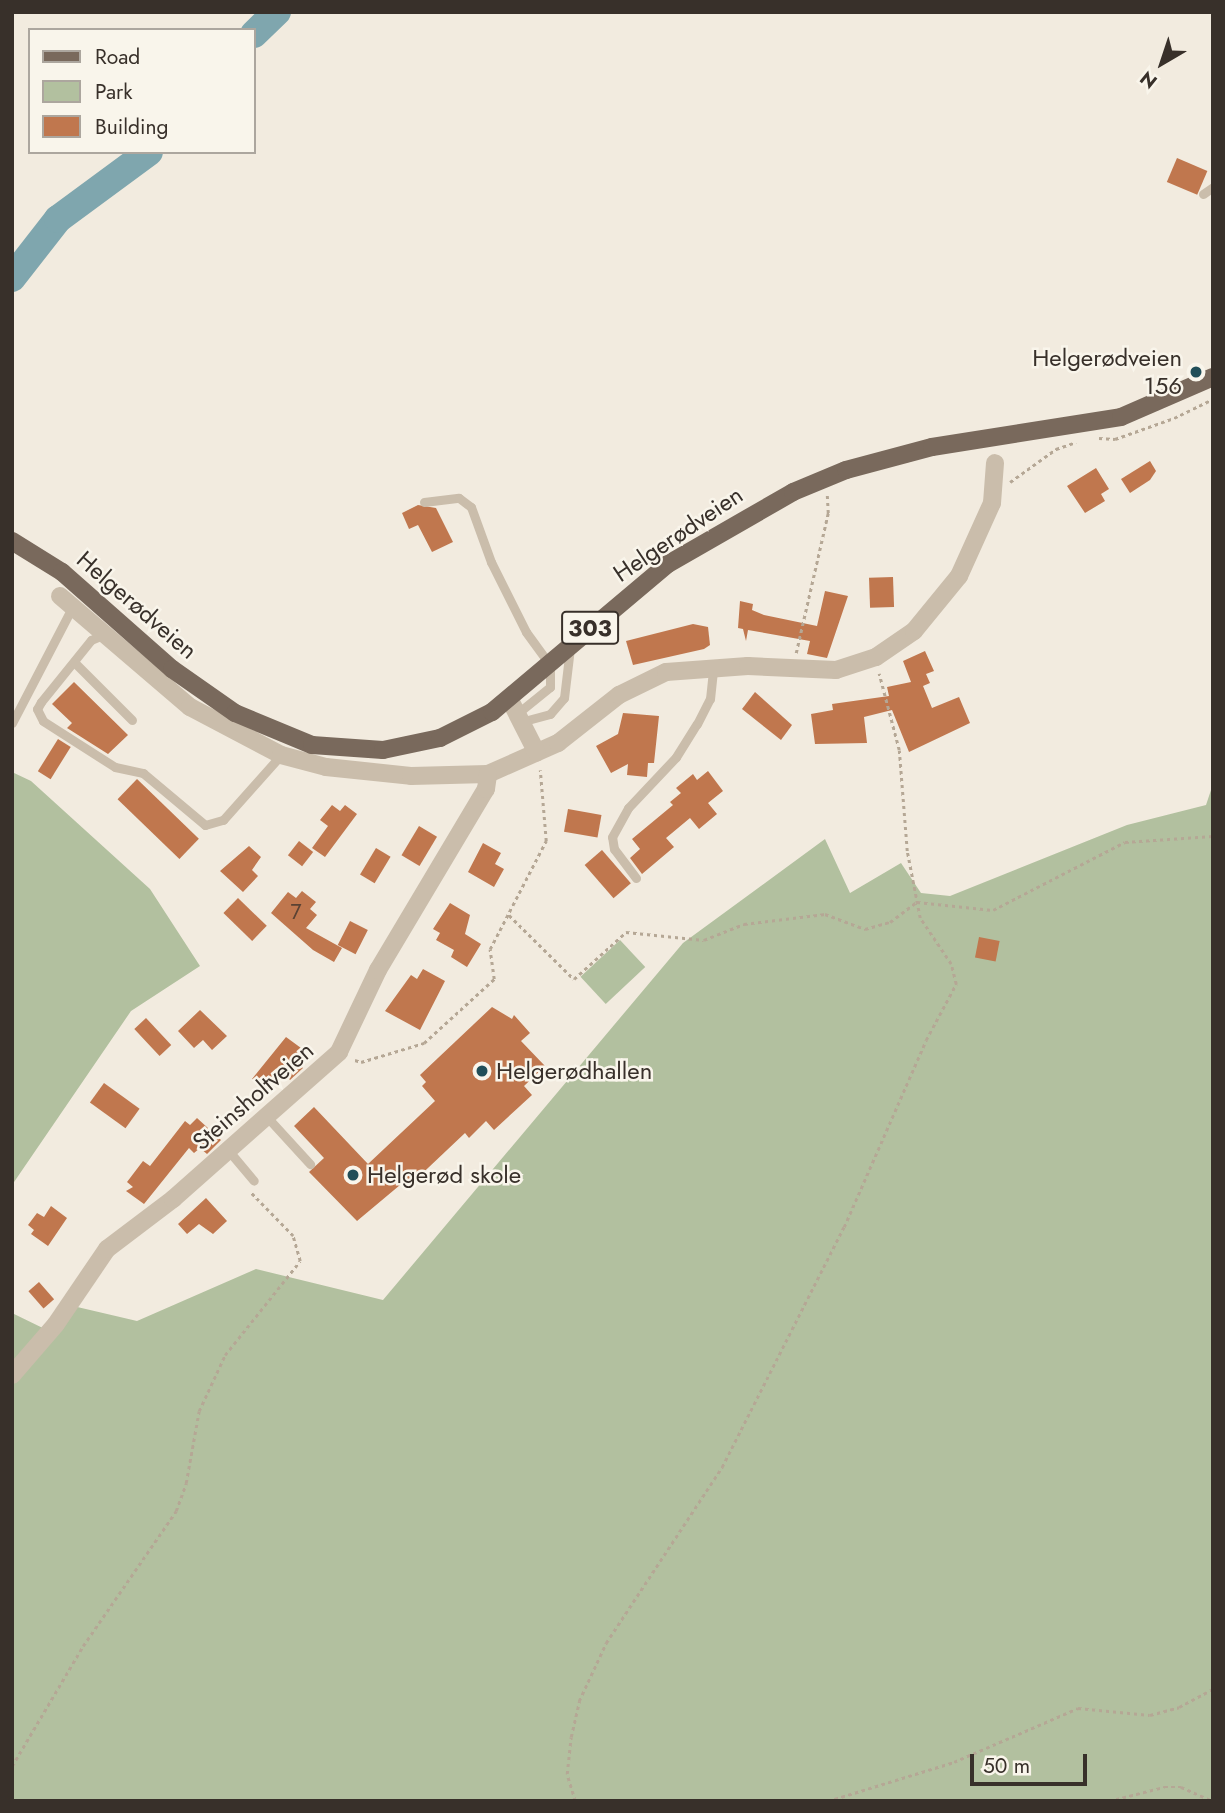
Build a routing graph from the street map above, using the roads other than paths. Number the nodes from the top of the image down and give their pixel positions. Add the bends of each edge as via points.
1 (1213, 187) edge
2 (1203, 194) dead end
3 (1213, 377) edge
4 (995, 463) dead end
5 (424, 502) dead end
6 (12, 541) edge
7 (66, 601) joint
8 (105, 634) junction
9 (570, 647) junction
10 (74, 662) junction
11 (550, 665) junction
12 (713, 668) junction
13 (517, 711) junction
14 (132, 720) dead end
15 (12, 723) edge
16 (537, 753) junction
17 (281, 755) junction
18 (488, 774) junction
19 (636, 878) dead end
20 (267, 1117) junction
21 (228, 1150) junction
22 (310, 1164) dead end
23 (254, 1181) road end
24 (12, 1375) edge

1 - 2 lane
3 - 9 main road, Helgerødveien / 303 via 1172,399 1121,417 932,447 821,480 758,508 692,547
4 - 12 street via 992,503 959,576 914,631 876,657 836,670
5 - 11 lane via 459,498 471,508 491,562 526,632
6 - 13 main road, Helgerødveien / 303 via 62,572 206,695 293,740 343,750 410,746
7 - 8 street
7 - 15 lane
8 - 10 lane via 91,640
8 - 17 street via 190,708
9 - 11 main road, Helgerødveien / 303
9 - 13 lane via 564,698 550,714
10 - 14 lane
10 - 17 lane via 37,709 43,721 115,767 143,773 205,825 223,820
11 - 13 main road, Helgerødveien / 303
12 - 16 street via 666,672 647,680
12 - 19 lane via 710,699 697,724 676,757 628,808 612,837 614,849
13 - 16 street
16 - 18 street
17 - 18 street via 326,767 411,776
18 - 20 street, Steinsholtveien via 486,789 379,970 339,1052
20 - 21 street, Steinsholtveien
20 - 22 lane
21 - 23 lane
21 - 24 street, Steinsholtveien via 107,1249 56,1324

